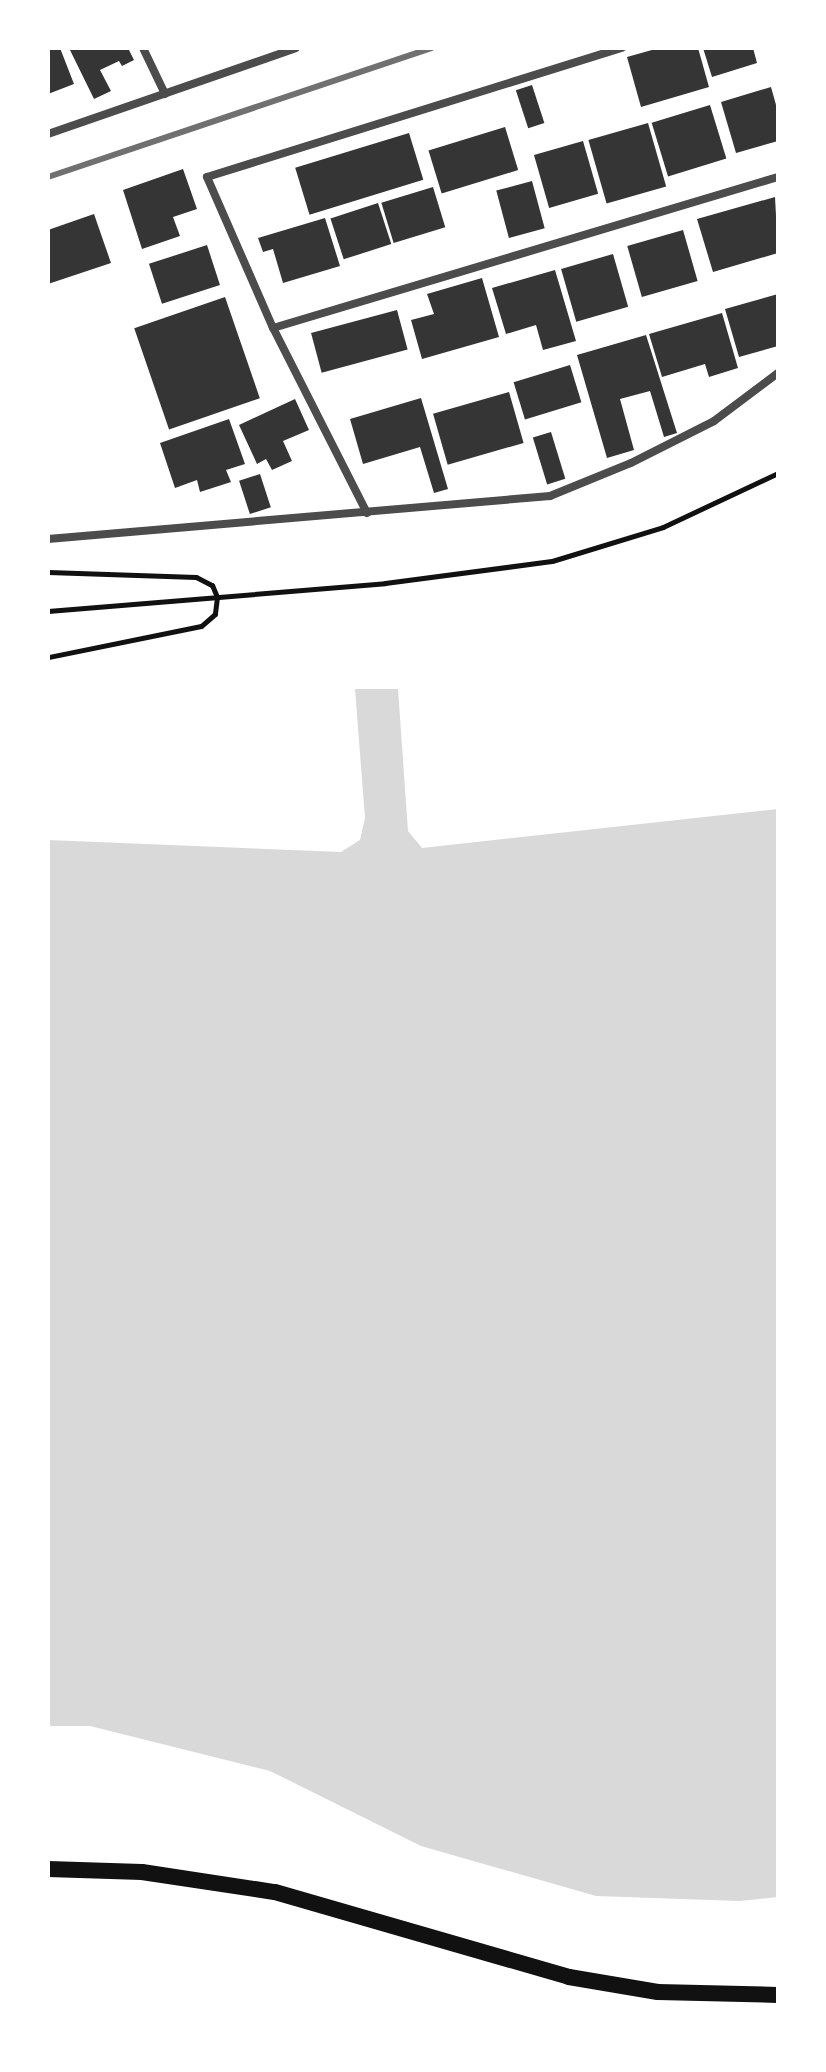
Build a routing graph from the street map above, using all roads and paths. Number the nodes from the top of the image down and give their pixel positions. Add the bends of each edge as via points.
1 (143, 48) edge
2 (296, 48) edge
3 (622, 48) edge
4 (165, 94) junction
5 (48, 134) edge
6 (778, 177) edge
7 (273, 328) junction
8 (778, 373) edge
9 (778, 473) edge
10 (367, 513) junction
11 (48, 539) edge
12 (48, 572) edge
13 (217, 597) junction
14 (48, 611) edge
15 (48, 657) edge
16 (48, 1869) edge
17 (778, 1995) edge

1 - 4 street
2 - 4 street
3 - 7 street via 207,177
4 - 5 street
6 - 7 street
7 - 10 street
8 - 10 street via 714,421 550,496
9 - 13 path via 663,527 552,561 385,583
10 - 11 street
12 - 13 path via 196,577 212,585
13 - 14 path
13 - 15 path via 215,614 201,626
16 - 17 main road via 142,1872 275,1892 584,1980 658,1992

